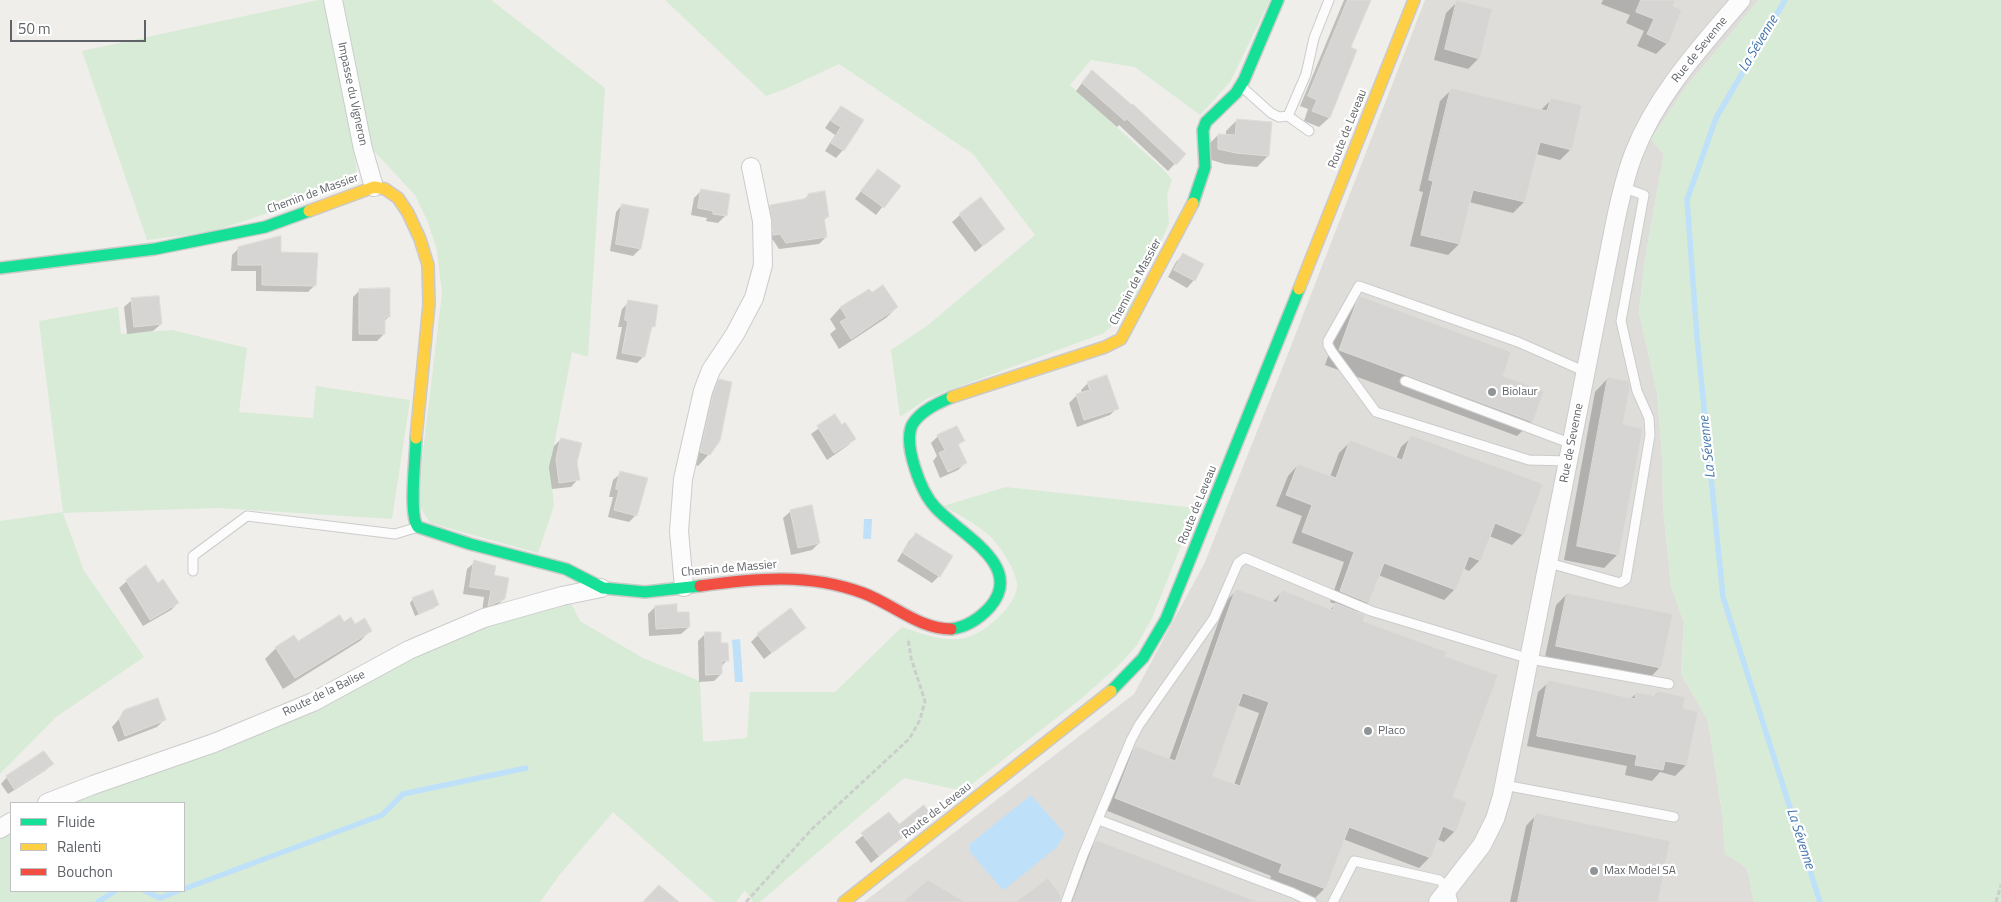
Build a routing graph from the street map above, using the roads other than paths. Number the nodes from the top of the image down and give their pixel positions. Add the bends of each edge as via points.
1 (333, 0) edge
2 (1278, 0) edge
3 (1329, 0) edge
4 (1414, 0) edge
5 (1741, 0) edge
6 (1240, 86) junction
7 (1288, 116) junction
8 (1309, 131) dead end
9 (751, 167) dead end
10 (374, 187) junction
11 (1622, 187) junction
12 (0, 268) edge
13 (1586, 372) junction
14 (1405, 381) dead end
15 (1571, 452) junction
16 (418, 528) junction
17 (1549, 563) junction
18 (193, 571) dead end
19 (684, 587) junction
20 (601, 588) junction
21 (1530, 659) junction
22 (1669, 684) dead end
23 (1504, 785) junction
24 (50, 802) edge
25 (1674, 817) dead end
26 (1099, 820) junction
27 (1451, 895) edge
28 (844, 902) edge
29 (1066, 902) edge
30 (1312, 902) edge
31 (1333, 902) edge
32 (1438, 902) edge

1 - 10 street, Impasse du Vigneron via 363,149
2 - 6 street, Chemin de Massier
3 - 7 lane via 1314,38 1306,74
4 - 28 street, Route de Leveau via 1180,586 1148,652 1097,703
5 - 11 street, Rue de Sevenne via 1662,99 1639,140
6 - 7 lane via 1271,113
6 - 19 street, Chemin de Massier via 1206,122 1203,130 1205,167 1200,186 1121,339 1072,359 935,404 913,423 910,433 912,452 926,494 944,516 983,548 1000,575 1001,586 986,611 971,623 948,629 938,628 845,587 809,580 769,578
7 - 8 lane
9 - 19 street via 762,221 762,265 754,298 711,370 703,391 683,479 679,531
10 - 12 street, Chemin de Massier via 265,227 155,249
10 - 16 street, Chemin de Massier via 385,189 398,198 420,239 428,265 429,304 412,510
11 - 13 street, Rue de Sevenne
11 - 17 lane via 1644,195 1621,321 1637,391 1649,418 1650,435 1626,579 1620,583
13 - 15 street, Rue de Sevenne
13 - 15 lane via 1518,342 1359,286 1328,341 1332,352 1376,412 1529,460
14 - 15 lane
15 - 17 street, Rue de Sevenne
16 - 18 lane via 395,534 246,516 192,556
16 - 20 street, Chemin de Massier via 572,571
17 - 21 street, Rue de Sevenne
19 - 20 street, Chemin de Massier via 644,592
20 - 24 street, Route de la Balise via 484,618 409,650 313,702 214,743
21 - 22 lane
21 - 23 street, Rue de Sevenne
21 - 26 lane via 1371,611 1245,558 1238,563 1214,618 1139,725
23 - 25 lane
23 - 27 street, Rue de Sevenne via 1495,820
26 - 29 lane
26 - 30 lane
27 - 31 lane via 1438,880 1354,861
27 - 32 street, Rue de Sevenne

